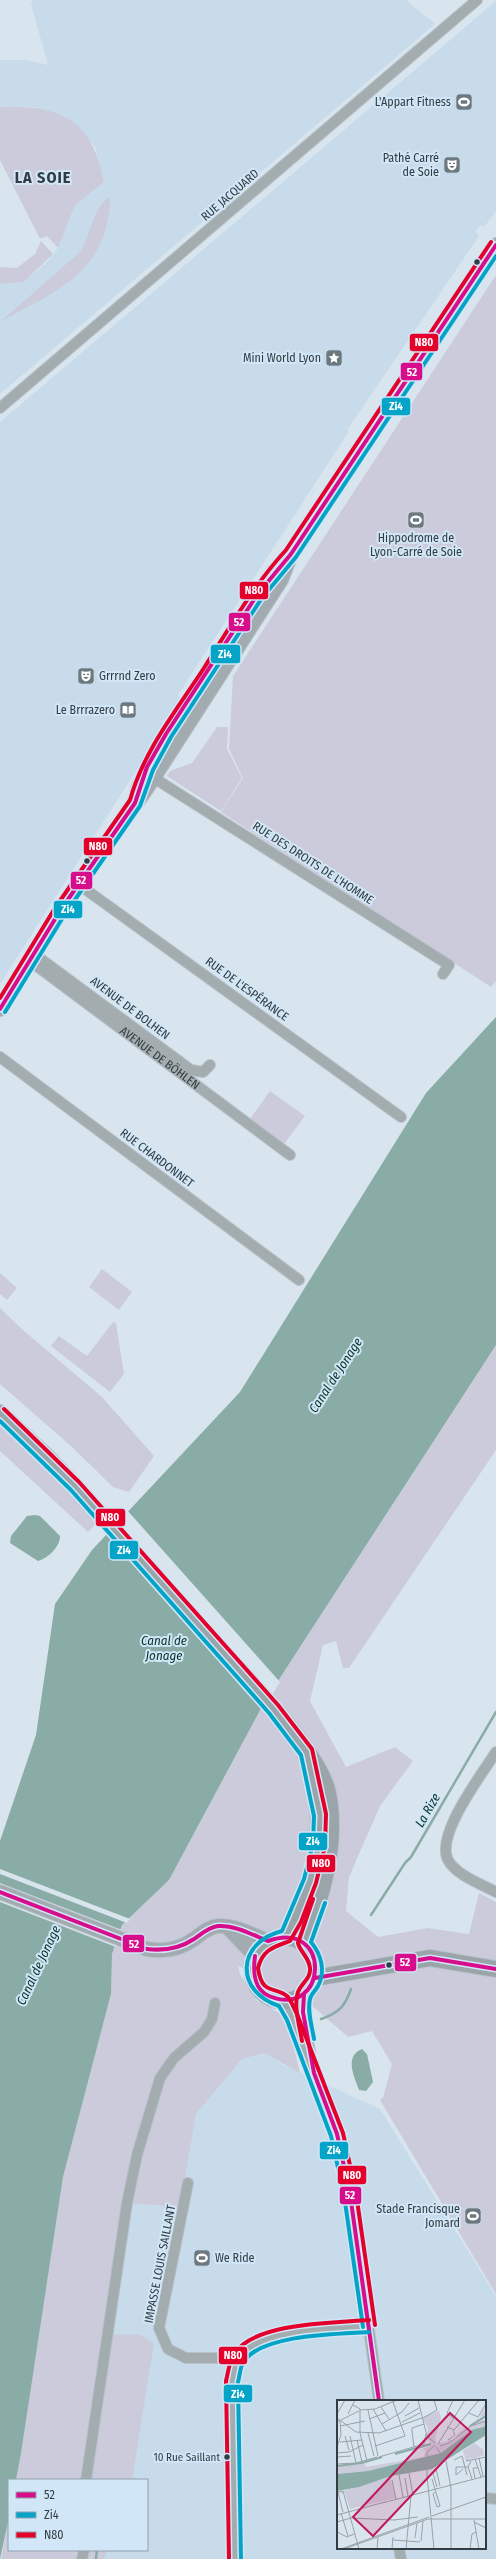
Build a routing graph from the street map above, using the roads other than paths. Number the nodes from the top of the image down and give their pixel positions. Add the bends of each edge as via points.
1 (477, 0) edge
2 (496, 245) edge
3 (0, 408) edge
4 (291, 554) junction
5 (164, 740) junction
6 (156, 772) junction
7 (135, 803) junction
8 (78, 884) junction
9 (32, 958) junction
10 (443, 974) dead end
11 (0, 1008) edge
12 (0, 1057) edge
13 (210, 1065) dead end
14 (401, 1117) dead end
15 (290, 1155) dead end
16 (299, 1280) dead end
17 (0, 1413) edge
18 (307, 1752) junction
19 (496, 1752) edge
20 (0, 1892) edge
21 (496, 1892) edge
22 (226, 1927) junction
23 (286, 1936) junction
24 (268, 1941) junction
25 (304, 1943) junction
26 (255, 1956) junction
27 (496, 1969) edge
28 (315, 1978) junction
29 (304, 1994) junction
30 (283, 2001) junction
31 (215, 2003) dead end
32 (314, 2073) junction
33 (188, 2183) dead end
34 (369, 2326) junction
35 (238, 2358) junction
36 (379, 2400) edge
37 (86, 2479) edge
38 (486, 2498) edge
39 (496, 2499) edge
40 (399, 2549) edge
41 (235, 2559) edge
42 (401, 2559) edge

1 - 3 street, RUE JACQUARD
2 - 4 main road
4 - 5 main road via 272,572
4 - 6 main road via 282,580
5 - 6 main road via 155,764
5 - 7 main road via 150,760 138,788
6 - 7 main road
6 - 10 street, RUE DES DROITS DE L'HOMME via 449,965
7 - 8 main road
8 - 9 main road
8 - 14 street, RUE DE L'ESPÉRANCE
9 - 11 main road
9 - 13 street, AVENUE DE BOLHEN via 191,1070 203,1072
9 - 15 street, AVENUE DE BÖHLEN
12 - 16 street, RUE CHARDONNET
17 - 18 main road via 46,1455 93,1506 285,1723
18 - 23 main road via 320,1815 319,1845 307,1887
18 - 25 main road via 321,1773 328,1792 331,1822 329,1854 320,1895
19 - 21 street via 449,1829 444,1846 448,1860 456,1869
20 - 22 main road via 160,1951 186,1944 209,1928
22 - 24 main road
22 - 26 main road
23 - 24 main road
23 - 25 main road
24 - 26 main road
25 - 28 main road via 316,1961
26 - 30 main road via 252,1974 257,1986 266,1995
27 - 28 main road via 430,1958
28 - 29 main road
29 - 30 main road
29 - 32 street via 303,2012
30 - 32 street
31 - 37 street via 212,2019 204,2032 174,2058 160,2078 137,2155 127,2203
32 - 34 street via 337,2134 350,2194
33 - 35 street, IMPASSE LOUIS SAILLANT via 159,2328 168,2348 186,2358
34 - 35 street via 272,2337 253,2344
34 - 36 street
35 - 41 street via 232,2381
38 - 39 street
40 - 42 street

